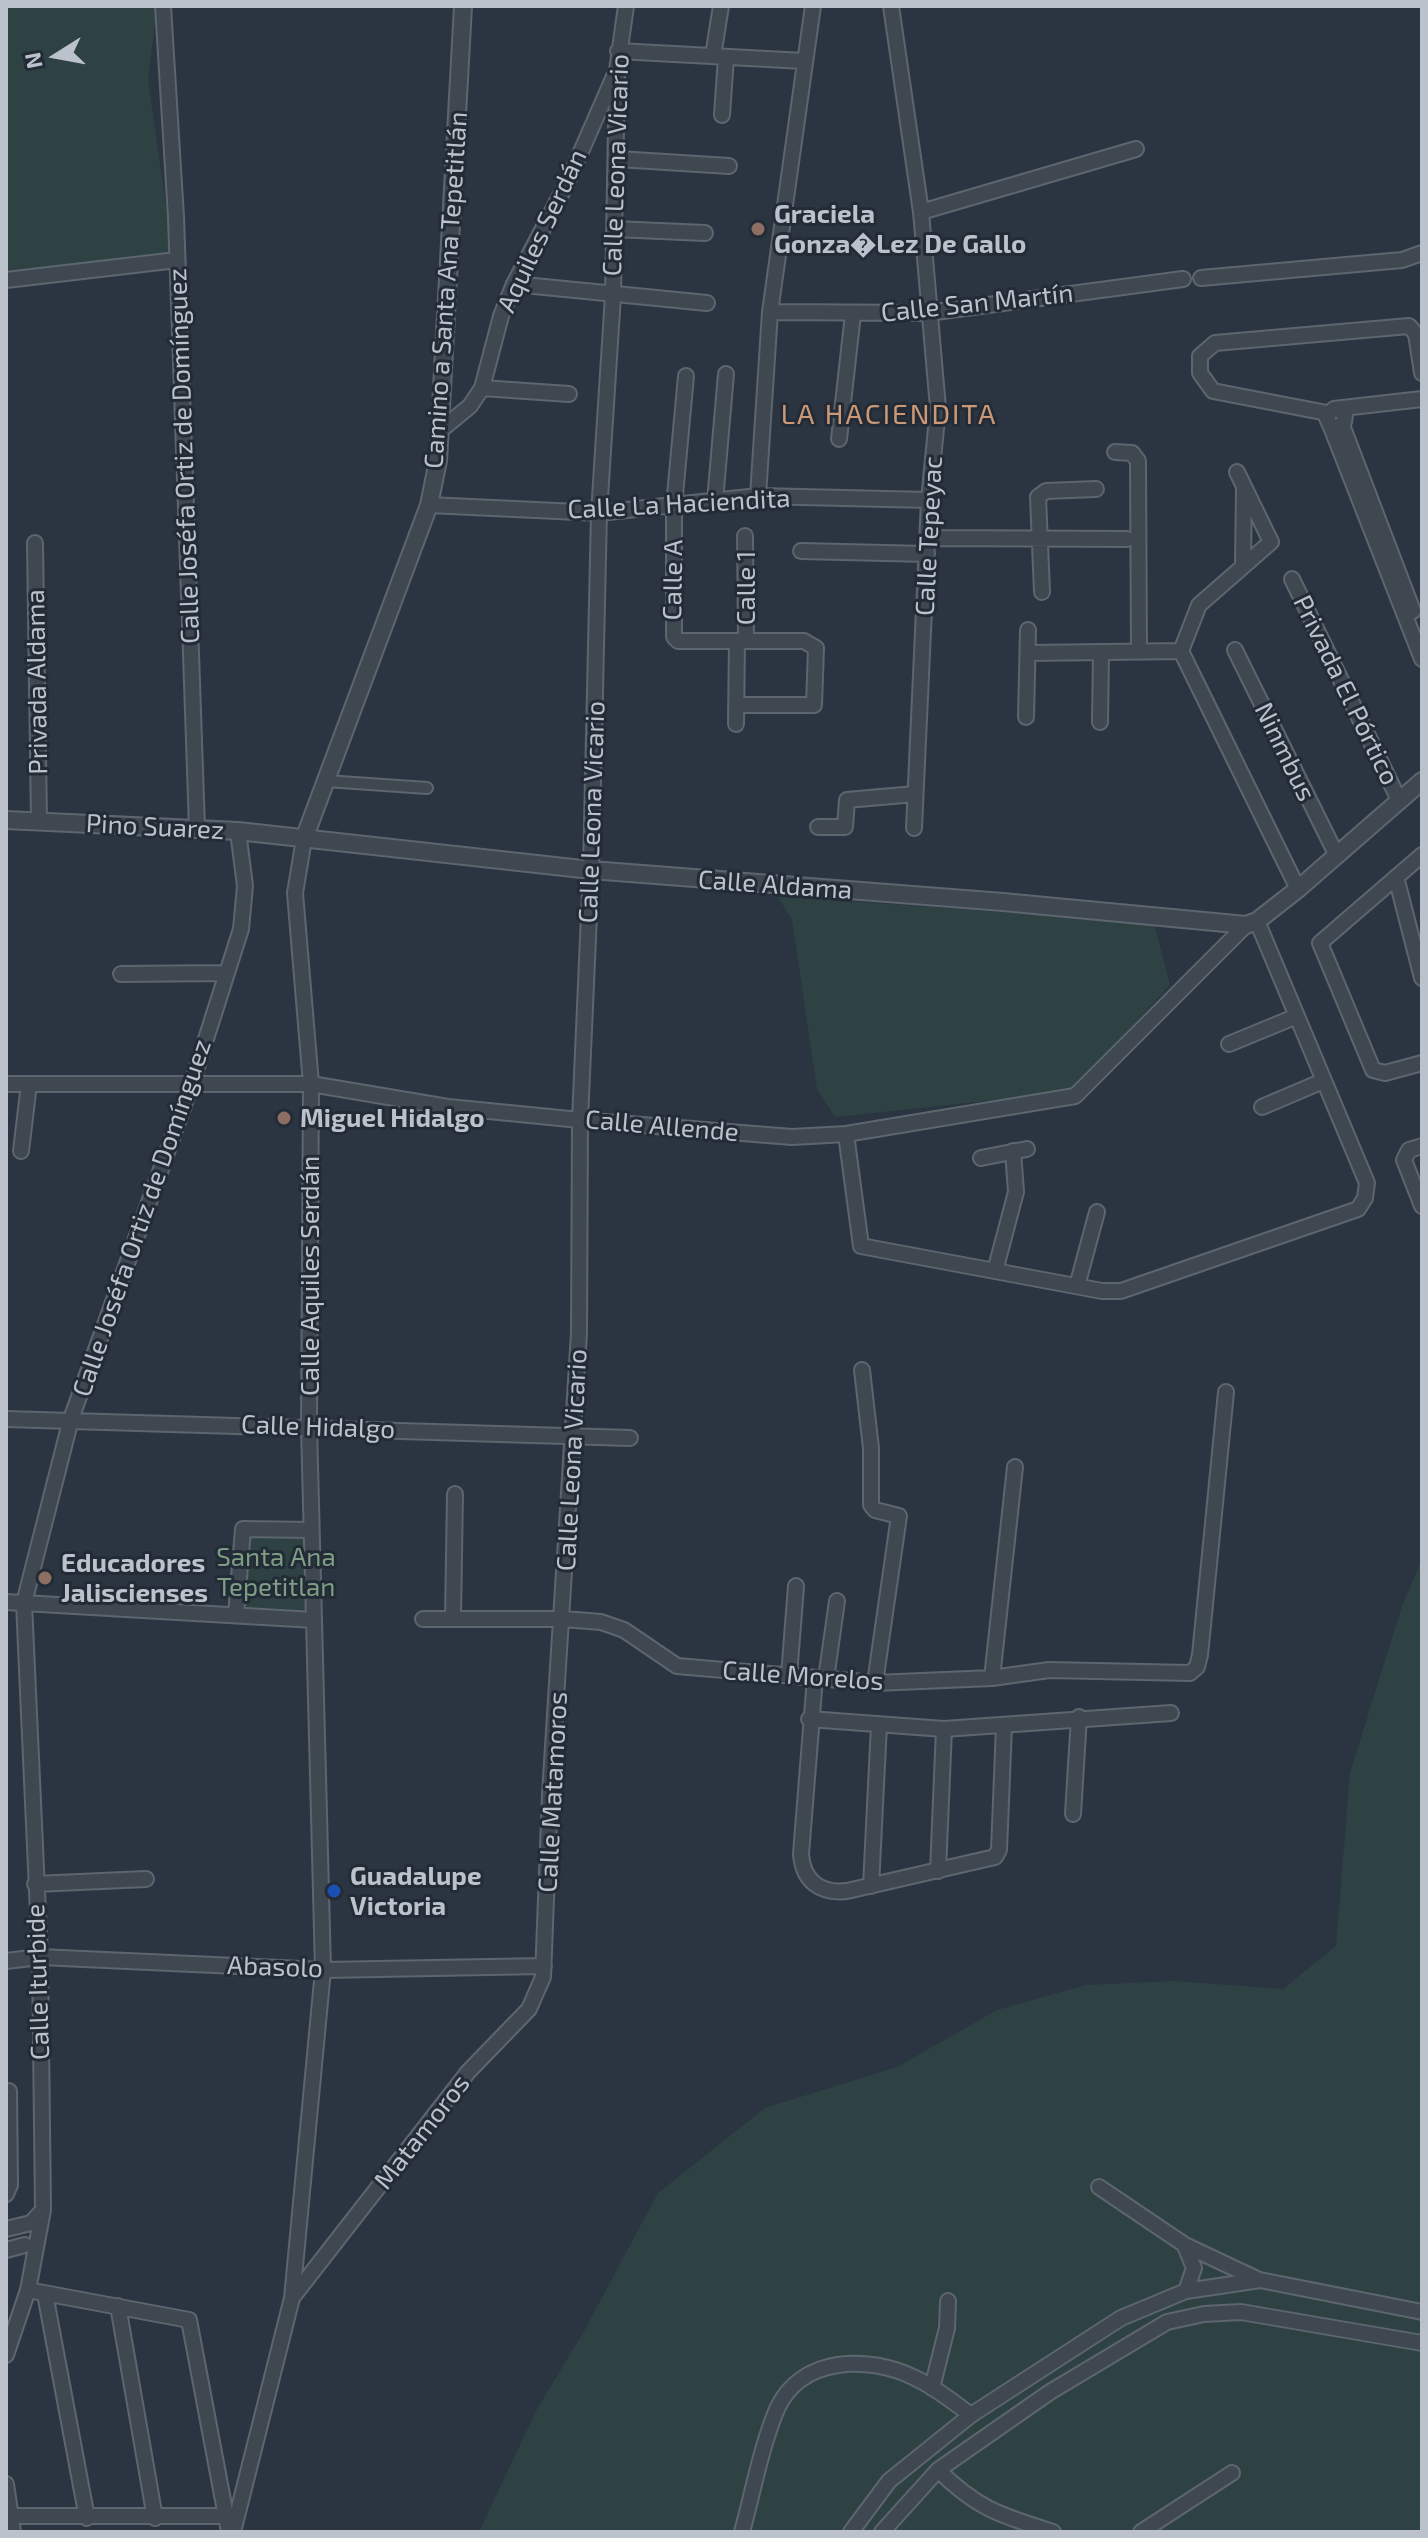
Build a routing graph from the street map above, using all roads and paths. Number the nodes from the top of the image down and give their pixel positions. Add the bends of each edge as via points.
1 (163, 6) edge
2 (463, 6) edge
3 (626, 6) edge
4 (721, 6) edge
5 (813, 6) edge
6 (891, 6) edge
7 (618, 51) junction
8 (719, 57) junction
9 (804, 61) junction
10 (617, 70) junction
11 (722, 115) dead end
12 (1136, 149) dead end
13 (618, 159) junction
14 (729, 166) dead end
15 (921, 212) junction
16 (615, 229) junction
17 (705, 233) dead end
18 (1422, 253) edge
19 (177, 260) junction
20 (1201, 278) dead end
21 (1183, 279) dead end
22 (6, 280) edge
23 (514, 284) junction
24 (613, 296) junction
25 (707, 303) dead end
26 (770, 312) junction
27 (928, 313) junction
28 (853, 314) junction
29 (1422, 373) edge
30 (726, 374) dead end
31 (686, 376) dead end
32 (482, 388) junction
33 (569, 394) dead end
34 (1422, 399) edge
35 (1335, 418) junction
36 (442, 429) junction
37 (839, 439) dead end
38 (1115, 452) dead end
39 (1237, 472) dead end
40 (1244, 488) junction
41 (1096, 489) dead end
42 (758, 496) junction
43 (929, 500) junction
44 (715, 501) junction
45 (429, 505) junction
46 (674, 506) junction
47 (599, 513) junction
48 (1373, 520) junction
49 (745, 536) dead end
50 (928, 538) junction
51 (1127, 539) dead end
52 (1040, 540) junction
53 (35, 543) dead end
54 (801, 551) dead end
55 (927, 554) junction
56 (1243, 564) junction
57 (1292, 579) dead end
58 (1042, 592) dead end
59 (1028, 630) dead end
60 (1422, 634) edge
61 (742, 641) junction
62 (1235, 650) dead end
63 (1181, 651) junction
64 (1101, 652) junction
65 (1139, 652) junction
66 (1028, 653) junction
67 (1422, 659) edge
68 (736, 705) junction
69 (1026, 717) dead end
70 (1100, 722) dead end
71 (736, 724) dead end
72 (326, 781) junction
73 (1422, 781) edge
74 (427, 788) dead end
75 (915, 794) junction
76 (1399, 800) junction
77 (6, 820) edge
78 (39, 821) junction
79 (818, 827) dead end
80 (197, 828) junction
81 (914, 828) dead end
82 (238, 831) junction
83 (304, 839) junction
84 (1336, 854) junction
85 (1422, 855) edge
86 (591, 870) junction
87 (1396, 877) junction
88 (1298, 889) junction
89 (1252, 923) junction
90 (227, 973) junction
91 (121, 974) dead end
92 (1422, 978) edge
93 (1297, 1016) junction
94 (1229, 1044) dead end
95 (1422, 1063) edge
96 (1323, 1081) junction
97 (192, 1083) junction
98 (6, 1084) edge
99 (29, 1084) junction
100 (311, 1084) junction
101 (1262, 1107) dead end
102 (580, 1120) junction
103 (846, 1134) junction
104 (1422, 1146) edge
105 (21, 1151) dead end
106 (981, 1158) dead end
107 (1422, 1206) edge
108 (1097, 1212) dead end
109 (995, 1271) junction
110 (1077, 1286) junction
111 (862, 1370) dead end
112 (1226, 1392) dead end
113 (6, 1419) edge
114 (71, 1419) junction
115 (309, 1426) junction
116 (573, 1437) junction
117 (630, 1438) dead end
118 (1015, 1467) dead end
119 (455, 1494) dead end
120 (311, 1530) junction
121 (796, 1586) dead end
122 (837, 1601) dead end
123 (6, 1602) edge
124 (24, 1603) junction
125 (236, 1615) junction
126 (453, 1618) junction
127 (423, 1619) dead end
128 (563, 1619) junction
129 (314, 1620) junction
130 (789, 1676) junction
131 (820, 1678) junction
132 (992, 1678) junction
133 (875, 1683) junction
134 (1171, 1713) dead end
135 (1079, 1717) junction
136 (809, 1719) junction
137 (879, 1725) junction
138 (1004, 1726) junction
139 (944, 1729) junction
140 (1073, 1814) dead end
141 (938, 1871) junction
142 (146, 1879) dead end
143 (35, 1884) junction
144 (871, 1886) junction
145 (40, 1957) junction
146 (6, 1961) edge
147 (544, 1966) junction
148 (323, 1970) junction
149 (9, 2091) dead end
150 (1099, 2187) dead end
151 (6, 2194) edge
152 (43, 2210) junction
153 (6, 2229) edge
154 (25, 2245) dead end
155 (1185, 2245) junction
156 (6, 2250) edge
157 (1260, 2280) junction
158 (28, 2290) junction
159 (1186, 2291) junction
160 (45, 2294) junction
161 (292, 2298) junction
162 (948, 2301) dead end
163 (118, 2306) junction
164 (1422, 2312) edge
165 (1422, 2343) edge
166 (6, 2355) edge
167 (932, 2388) junction
168 (971, 2415) junction
169 (938, 2470) junction
170 (1232, 2473) dead end
171 (6, 2484) edge
172 (12, 2516) junction
173 (226, 2516) junction
174 (87, 2518) junction
175 (155, 2518) junction
176 (13, 2532) edge
177 (231, 2532) edge
178 (742, 2532) edge
179 (851, 2532) edge
180 (882, 2532) edge
181 (1053, 2532) edge
182 (1141, 2532) edge

1 - 19 street, Calle Joséfa Ortiz de Domínguez
2 - 36 street, Camino a Santa Ana Tepetitlán
3 - 7 street, Calle Leona Vicario
4 - 8 street
5 - 9 street
6 - 15 street, Calle Tepeyac
7 - 8 street
7 - 10 street, Calle Leona Vicario
8 - 9 street
8 - 11 street
9 - 26 street
10 - 13 street, Calle Leona Vicario
10 - 23 street, Aquiles Serdán via 569,179
12 - 15 street
13 - 14 street
13 - 16 street, Calle Leona Vicario
15 - 27 street, Calle Tepeyac
16 - 17 street
16 - 24 street, Calle Leona Vicario
18 - 20 street via 1402,260
19 - 22 street
19 - 80 street, Calle Joséfa Ortiz de Domínguez
21 - 27 street, Calle San Martín
23 - 24 street
23 - 32 street, Aquiles Serdán
24 - 25 street
24 - 47 street, Calle Leona Vicario
26 - 28 street, Calle San Martín
26 - 42 street
27 - 28 street, Calle San Martín
27 - 43 street, Calle Tepeyac via 938,408
28 - 37 street
29 - 35 street via 1416,334 1409,326 1215,343 1200,356 1200,373 1213,391
30 - 44 street
31 - 46 street, Calle A
32 - 33 street
32 - 36 street, Aquiles Serdán
34 - 35 street
35 - 48 street
36 - 45 street, Camino a Santa Ana Tepetitlán
38 - 65 street via 1132,453 1138,461
39 - 40 street
40 - 56 street
40 - 56 street via 1271,542
41 - 52 street via 1039,494
42 - 43 street, Calle La Haciendita
42 - 44 street, Calle La Haciendita
43 - 50 street, Calle Tepeyac
44 - 46 street, Calle La Haciendita
45 - 47 street, Calle La Haciendita
45 - 72 street, Camino a Santa Ana Tepetitlán
46 - 47 street, Calle La Haciendita
46 - 61 street, Calle A via 676,640
47 - 86 street, Calle Leona Vicario
48 - 60 street
48 - 67 street
49 - 61 street, Calle 1
50 - 52 street
50 - 55 street, Calle Tepeyac
51 - 52 street
52 - 58 street
53 - 78 street, Privada Aldama
54 - 55 street
55 - 75 street, Calle Tepeyac
56 - 63 street via 1199,605
57 - 76 street, Privada El Pórtico
59 - 66 street
61 - 68 street, Calle 1
61 - 68 street via 813,645 814,705
62 - 84 street, Ninmbus
63 - 65 street
63 - 88 street
64 - 65 street
64 - 66 street
64 - 70 street
66 - 69 street
68 - 71 street, Calle 1
72 - 74 street
72 - 83 street, Camino a Santa Ana Tepetitlán
73 - 76 street
75 - 79 street via 847,800 845,827
75 - 81 street, Calle Tepeyac
76 - 84 street
77 - 78 street, Pino Suarez
78 - 80 street, Pino Suarez
80 - 82 street, Pino Suarez
82 - 83 street, Pino Suarez
82 - 90 street, Calle Joséfa Ortiz de Domínguez via 245,886 241,929
83 - 86 street, Calle Aldama
83 - 100 street, Calle Aquiles Serdán via 295,893
84 - 88 street
85 - 87 street
86 - 89 street, Calle Aldama
86 - 102 street, Calle Leona Vicario
87 - 92 street
87 - 95 street via 1323,937 1320,947 1373,1070 1385,1073
88 - 89 street
89 - 93 street
89 - 103 street, Calle Allende via 1075,1096
90 - 91 street
90 - 97 street, Calle Joséfa Ortiz de Domínguez
93 - 94 street
93 - 96 street
96 - 101 street
96 - 110 street via 1367,1183 1358,1209 1121,1291
97 - 99 street, Calle Allende
97 - 100 street, Calle Allende
97 - 114 street, Calle Joséfa Ortiz de Domínguez
98 - 99 street, Calle Allende
99 - 105 street
100 - 102 street, Calle Allende via 448,1107
100 - 115 street, Calle Aquiles Serdán
102 - 103 street, Calle Allende via 792,1137
102 - 116 street, Calle Leona Vicario
103 - 109 street via 861,1246
104 - 107 street via 1404,1157
106 - 109 street via 1020,1150 1016,1192
108 - 110 street
109 - 110 street
111 - 133 street via 871,1505 899,1516
112 - 132 street, Calle Morelos via 1195,1671 1049,1670
113 - 114 street, Calle Hidalgo
114 - 115 street, Calle Hidalgo
114 - 124 street, Calle Joséfa Ortiz de Domínguez
115 - 116 street, Calle Hidalgo
115 - 120 street, Calle Aquiles Serdán
116 - 117 street, Calle Hidalgo
116 - 128 street, Calle Leona Vicario
118 - 132 street
119 - 126 street
120 - 125 street via 243,1529
120 - 129 street, Calle Aquiles Serdán
121 - 130 street
122 - 131 street
123 - 124 street
124 - 125 street
124 - 143 street, Calle Iturbide
125 - 129 street
126 - 127 street, Calle Morelos
126 - 128 street, Calle Morelos
128 - 130 street, Calle Morelos via 618,1627 677,1666
128 - 147 street, Calle Matamoros
129 - 148 street, Calle Aquiles Serdán
130 - 131 street, Calle Morelos
131 - 133 street, Calle Morelos
131 - 136 street
132 - 133 street, Calle Morelos
134 - 135 street
135 - 138 street
135 - 140 street
136 - 137 street
136 - 144 street via 802,1867 825,1891
137 - 139 street
137 - 144 street
138 - 139 street
138 - 141 street via 998,1854 988,1861
139 - 141 street
141 - 144 street
142 - 143 street
143 - 145 street, Calle Iturbide
145 - 146 street, Abasolo
145 - 148 street, Abasolo
145 - 152 street, Calle Iturbide
147 - 148 street, Abasolo
147 - 161 street, Matamoros via 541,1989 529,2009 468,2072
148 - 161 street
149 - 151 street
150 - 155 street
152 - 153 street via 31,2223
152 - 158 street, Calle Iturbide
154 - 156 street
155 - 157 street
155 - 159 street via 1194,2268
157 - 159 street
157 - 164 street
158 - 160 street
158 - 166 street, Calle Iturbide
159 - 168 street via 1121,2318
160 - 163 street
160 - 174 street
161 - 177 street
162 - 167 street
163 - 173 street via 189,2320
163 - 175 street
165 - 169 street via 1241,2312 1186,2316 1156,2327 1038,2400
167 - 168 street
167 - 178 street via 904,2373 873,2366 842,2365 803,2375 777,2410
168 - 179 street via 889,2481
169 - 180 street
169 - 181 street via 991,2512
170 - 182 street
171 - 172 street
172 - 174 street
172 - 176 street
173 - 175 street
173 - 177 street
174 - 175 street

